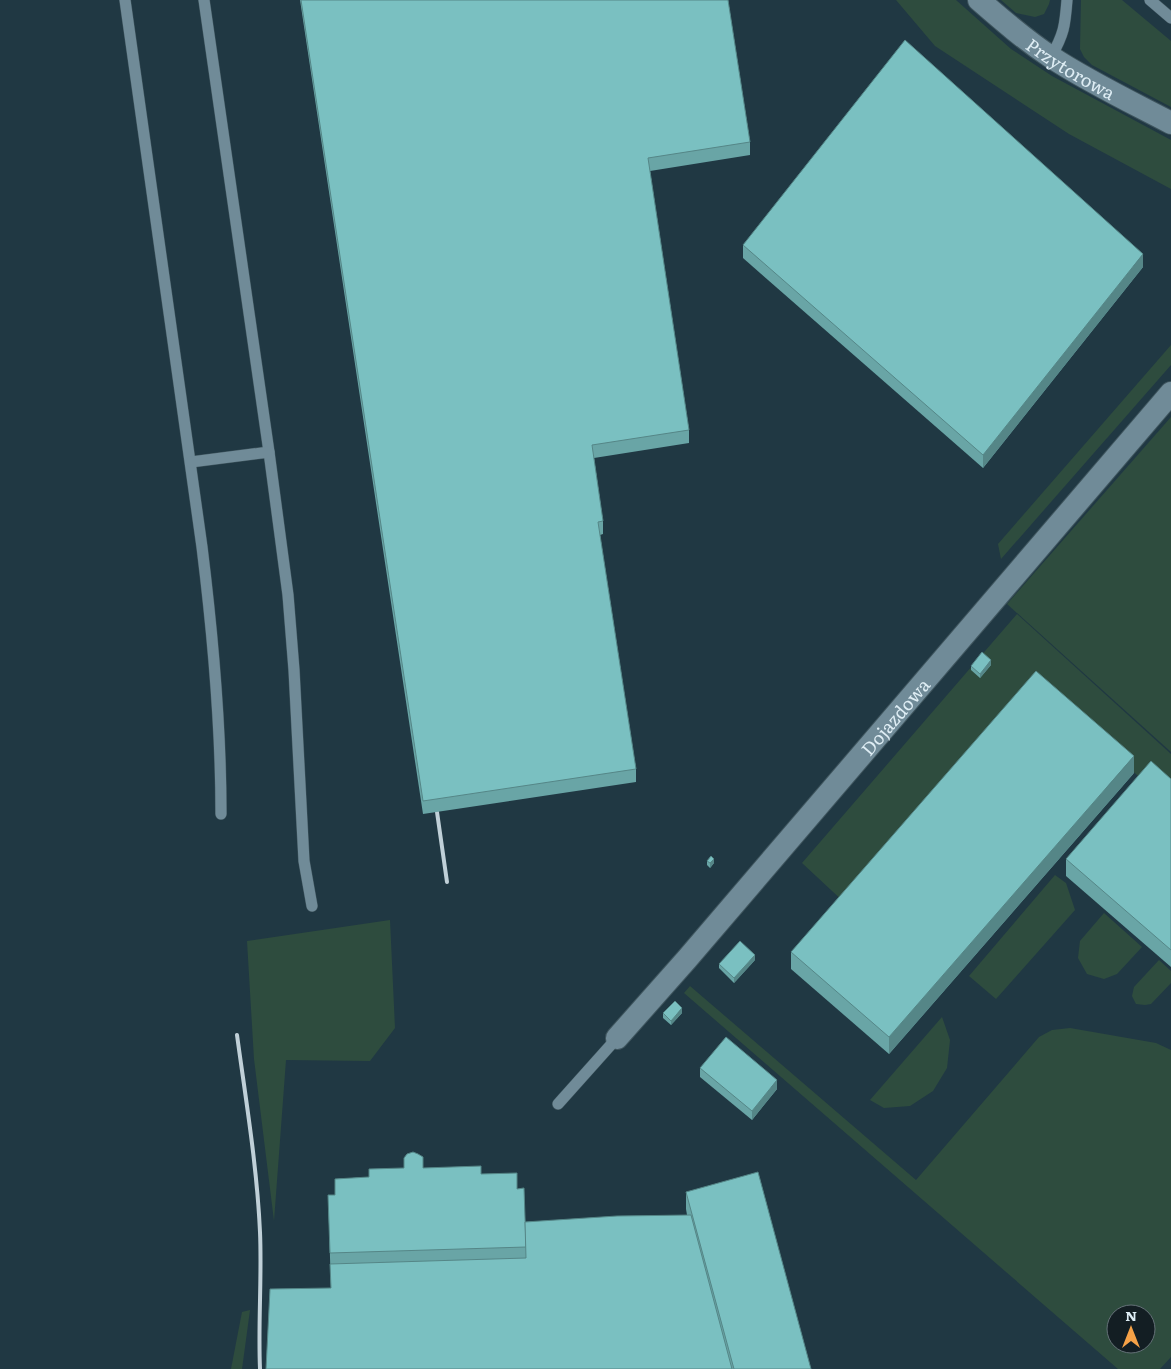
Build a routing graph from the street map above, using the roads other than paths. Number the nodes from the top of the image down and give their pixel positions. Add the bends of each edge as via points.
1 (125, 0) edge
2 (204, 0) edge
3 (979, 0) edge
4 (1066, 0) edge
5 (1150, 0) edge
6 (1171, 18) edge
7 (1050, 56) junction
8 (1171, 124) edge
9 (1171, 393) edge
10 (269, 452) junction
11 (190, 462) junction
12 (221, 814) dead end
13 (312, 906) dead end
14 (617, 1038) joint
15 (558, 1104) dead end

1 - 11 lane
2 - 10 lane
3 - 7 street, Przytorowa
4 - 7 lane via 1065,25
5 - 6 lane
7 - 8 street, Przytorowa
9 - 14 street, Dojazdowa
10 - 11 lane
10 - 13 lane via 288,596 304,861
11 - 12 lane via 211,626
14 - 15 lane

